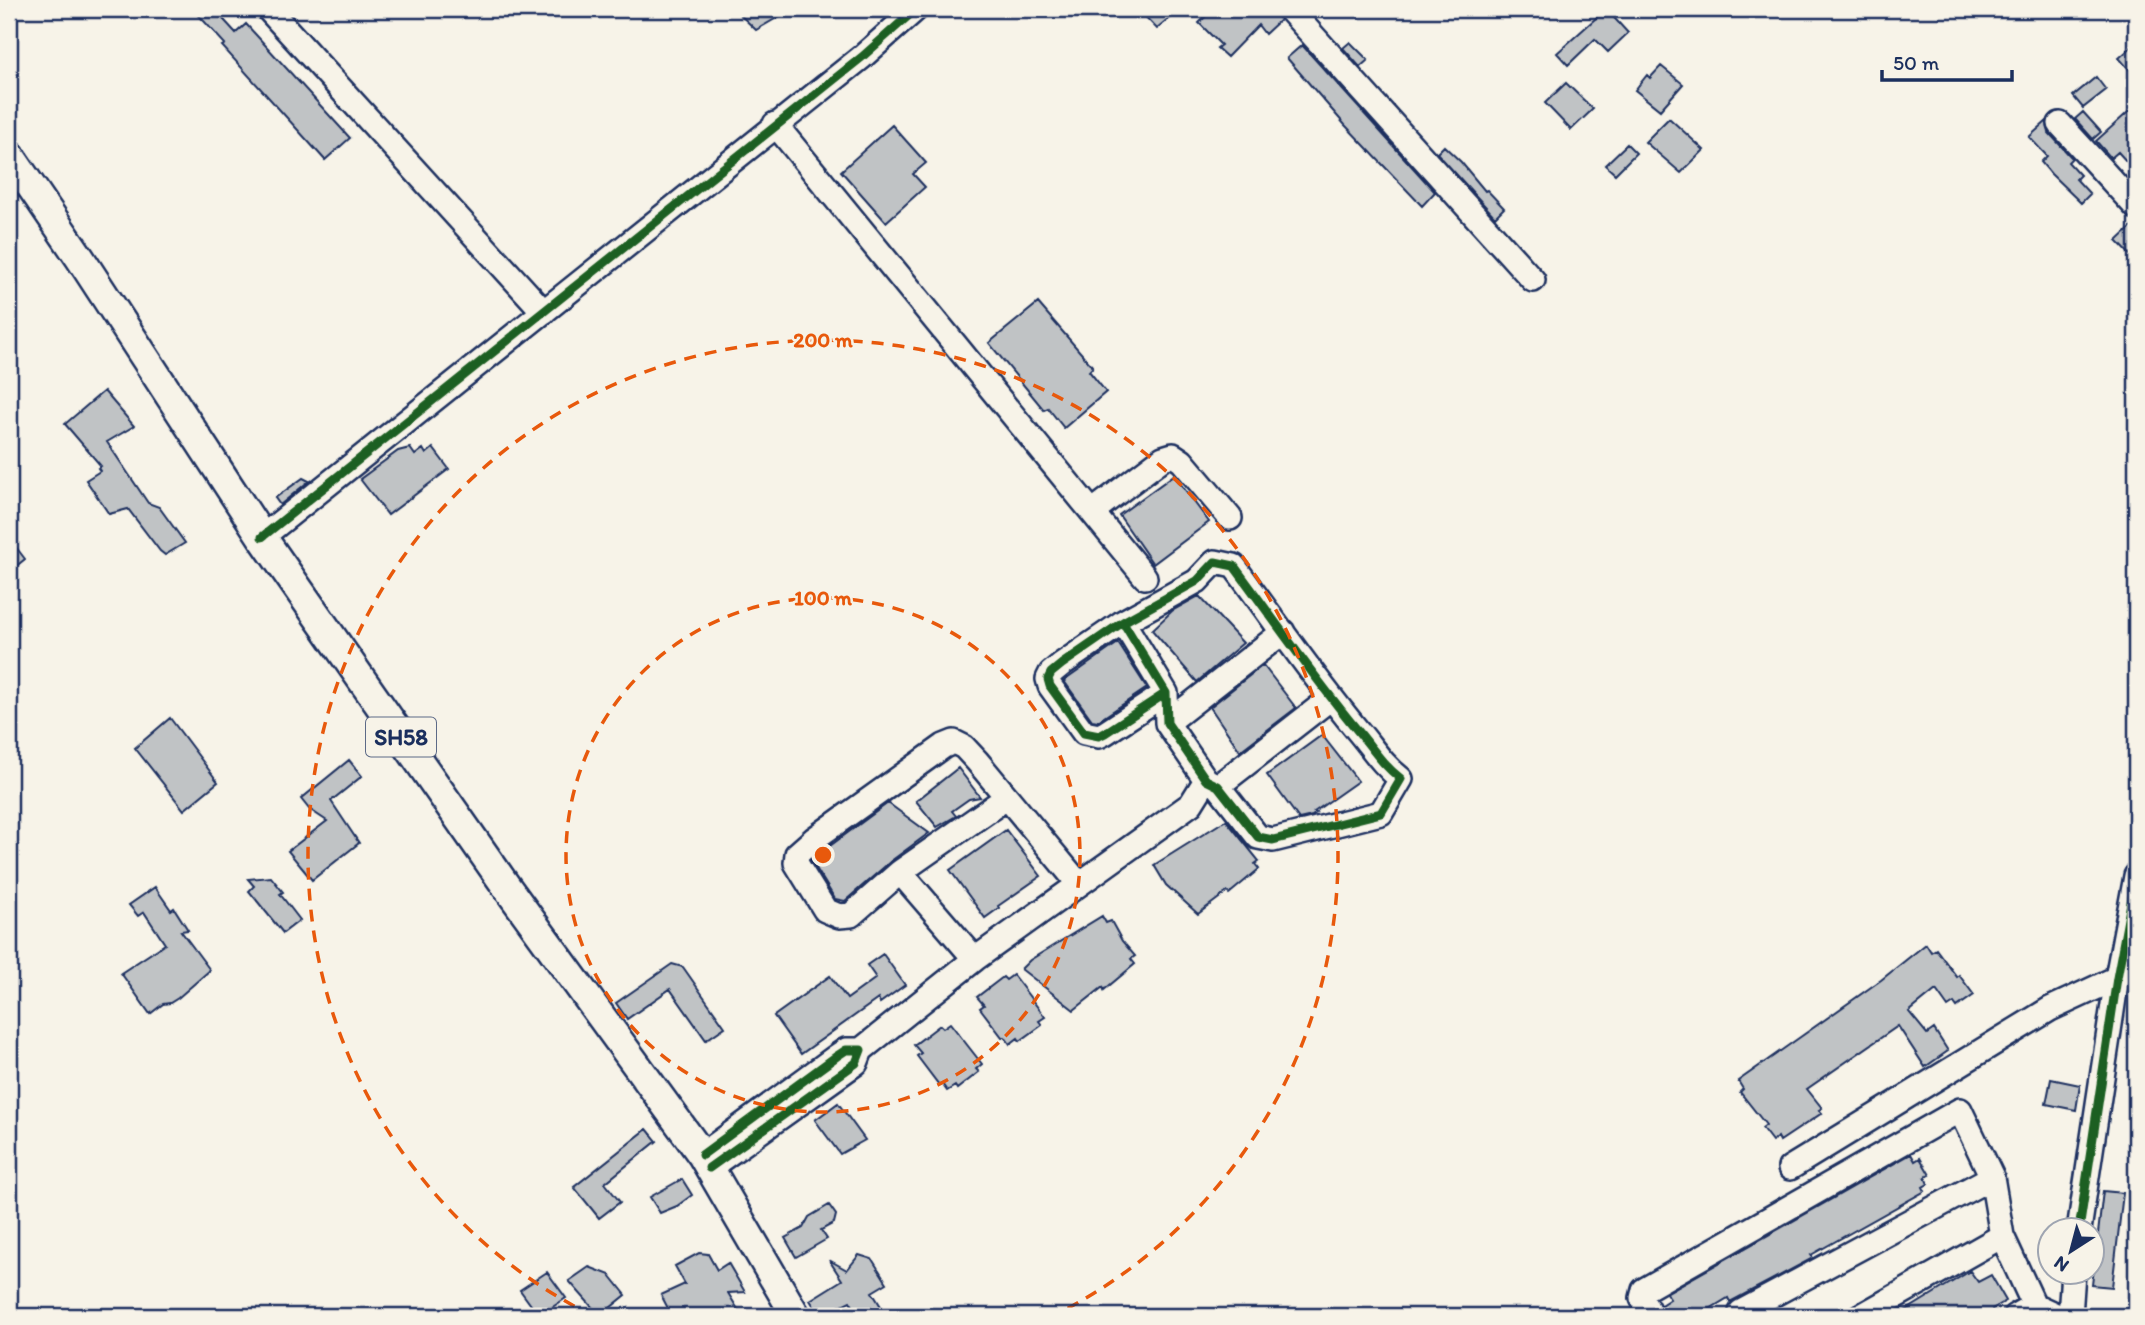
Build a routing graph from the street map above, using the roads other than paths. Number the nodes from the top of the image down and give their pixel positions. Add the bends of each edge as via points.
1 (268, 9) edge
2 (916, 9) edge
3 (1289, 9) edge
4 (775, 124) junction
5 (2060, 124) dead end
6 (9, 154) edge
7 (2136, 207) edge
8 (1533, 280) dead end
9 (544, 312) junction
10 (1092, 512) junction
11 (1230, 518) dead end
12 (262, 537) junction
13 (1145, 577) dead end
14 (1123, 622) junction
15 (1283, 632) junction
16 (1166, 693) junction
17 (1331, 698) junction
18 (1167, 723) junction
19 (1212, 783) junction
20 (1006, 797) junction
21 (900, 872) junction
22 (2136, 876) edge
23 (1079, 884) junction
24 (975, 959) junction
25 (2117, 978) junction
26 (706, 1162) junction
27 (1790, 1168) dead end
28 (1992, 1177) junction
29 (2081, 1216) edge
30 (2002, 1236) junction
31 (2072, 1286) edge
32 (2025, 1310) edge
33 (796, 1316) edge
34 (1651, 1316) edge
35 (1743, 1316) edge
36 (1861, 1316) edge
37 (2057, 1316) edge
38 (2070, 1316) edge

1 - 9 street
2 - 4 street
3 - 8 street
4 - 9 street
4 - 10 street
5 - 7 street
6 - 12 main road, SH58
9 - 12 street
10 - 11 street via 1173,455
10 - 13 street
12 - 26 main road, SH58
14 - 15 street via 1197,581 1216,562 1234,566
14 - 16 street
14 - 16 street via 1051,673 1050,686 1084,733 1091,736 1105,733
15 - 17 street
15 - 18 street
16 - 18 street
17 - 19 street
17 - 19 street via 1382,764 1401,779 1381,813 1267,839 1258,837
18 - 19 street
19 - 23 street via 1191,804
20 - 21 street
20 - 21 street via 964,747 954,742 797,855 796,863 825,910 839,916 851,915
20 - 23 street
21 - 24 street
22 - 25 street
23 - 24 street
24 - 26 street via 861,1050 856,1063
25 - 27 street via 2050,1009
25 - 29 street
26 - 33 main road, SH58
28 - 30 street
28 - 34 street via 1960,1110 1644,1290 1642,1298
28 - 35 street via 1741,1312
30 - 32 street
30 - 36 street
31 - 38 street
32 - 37 street

